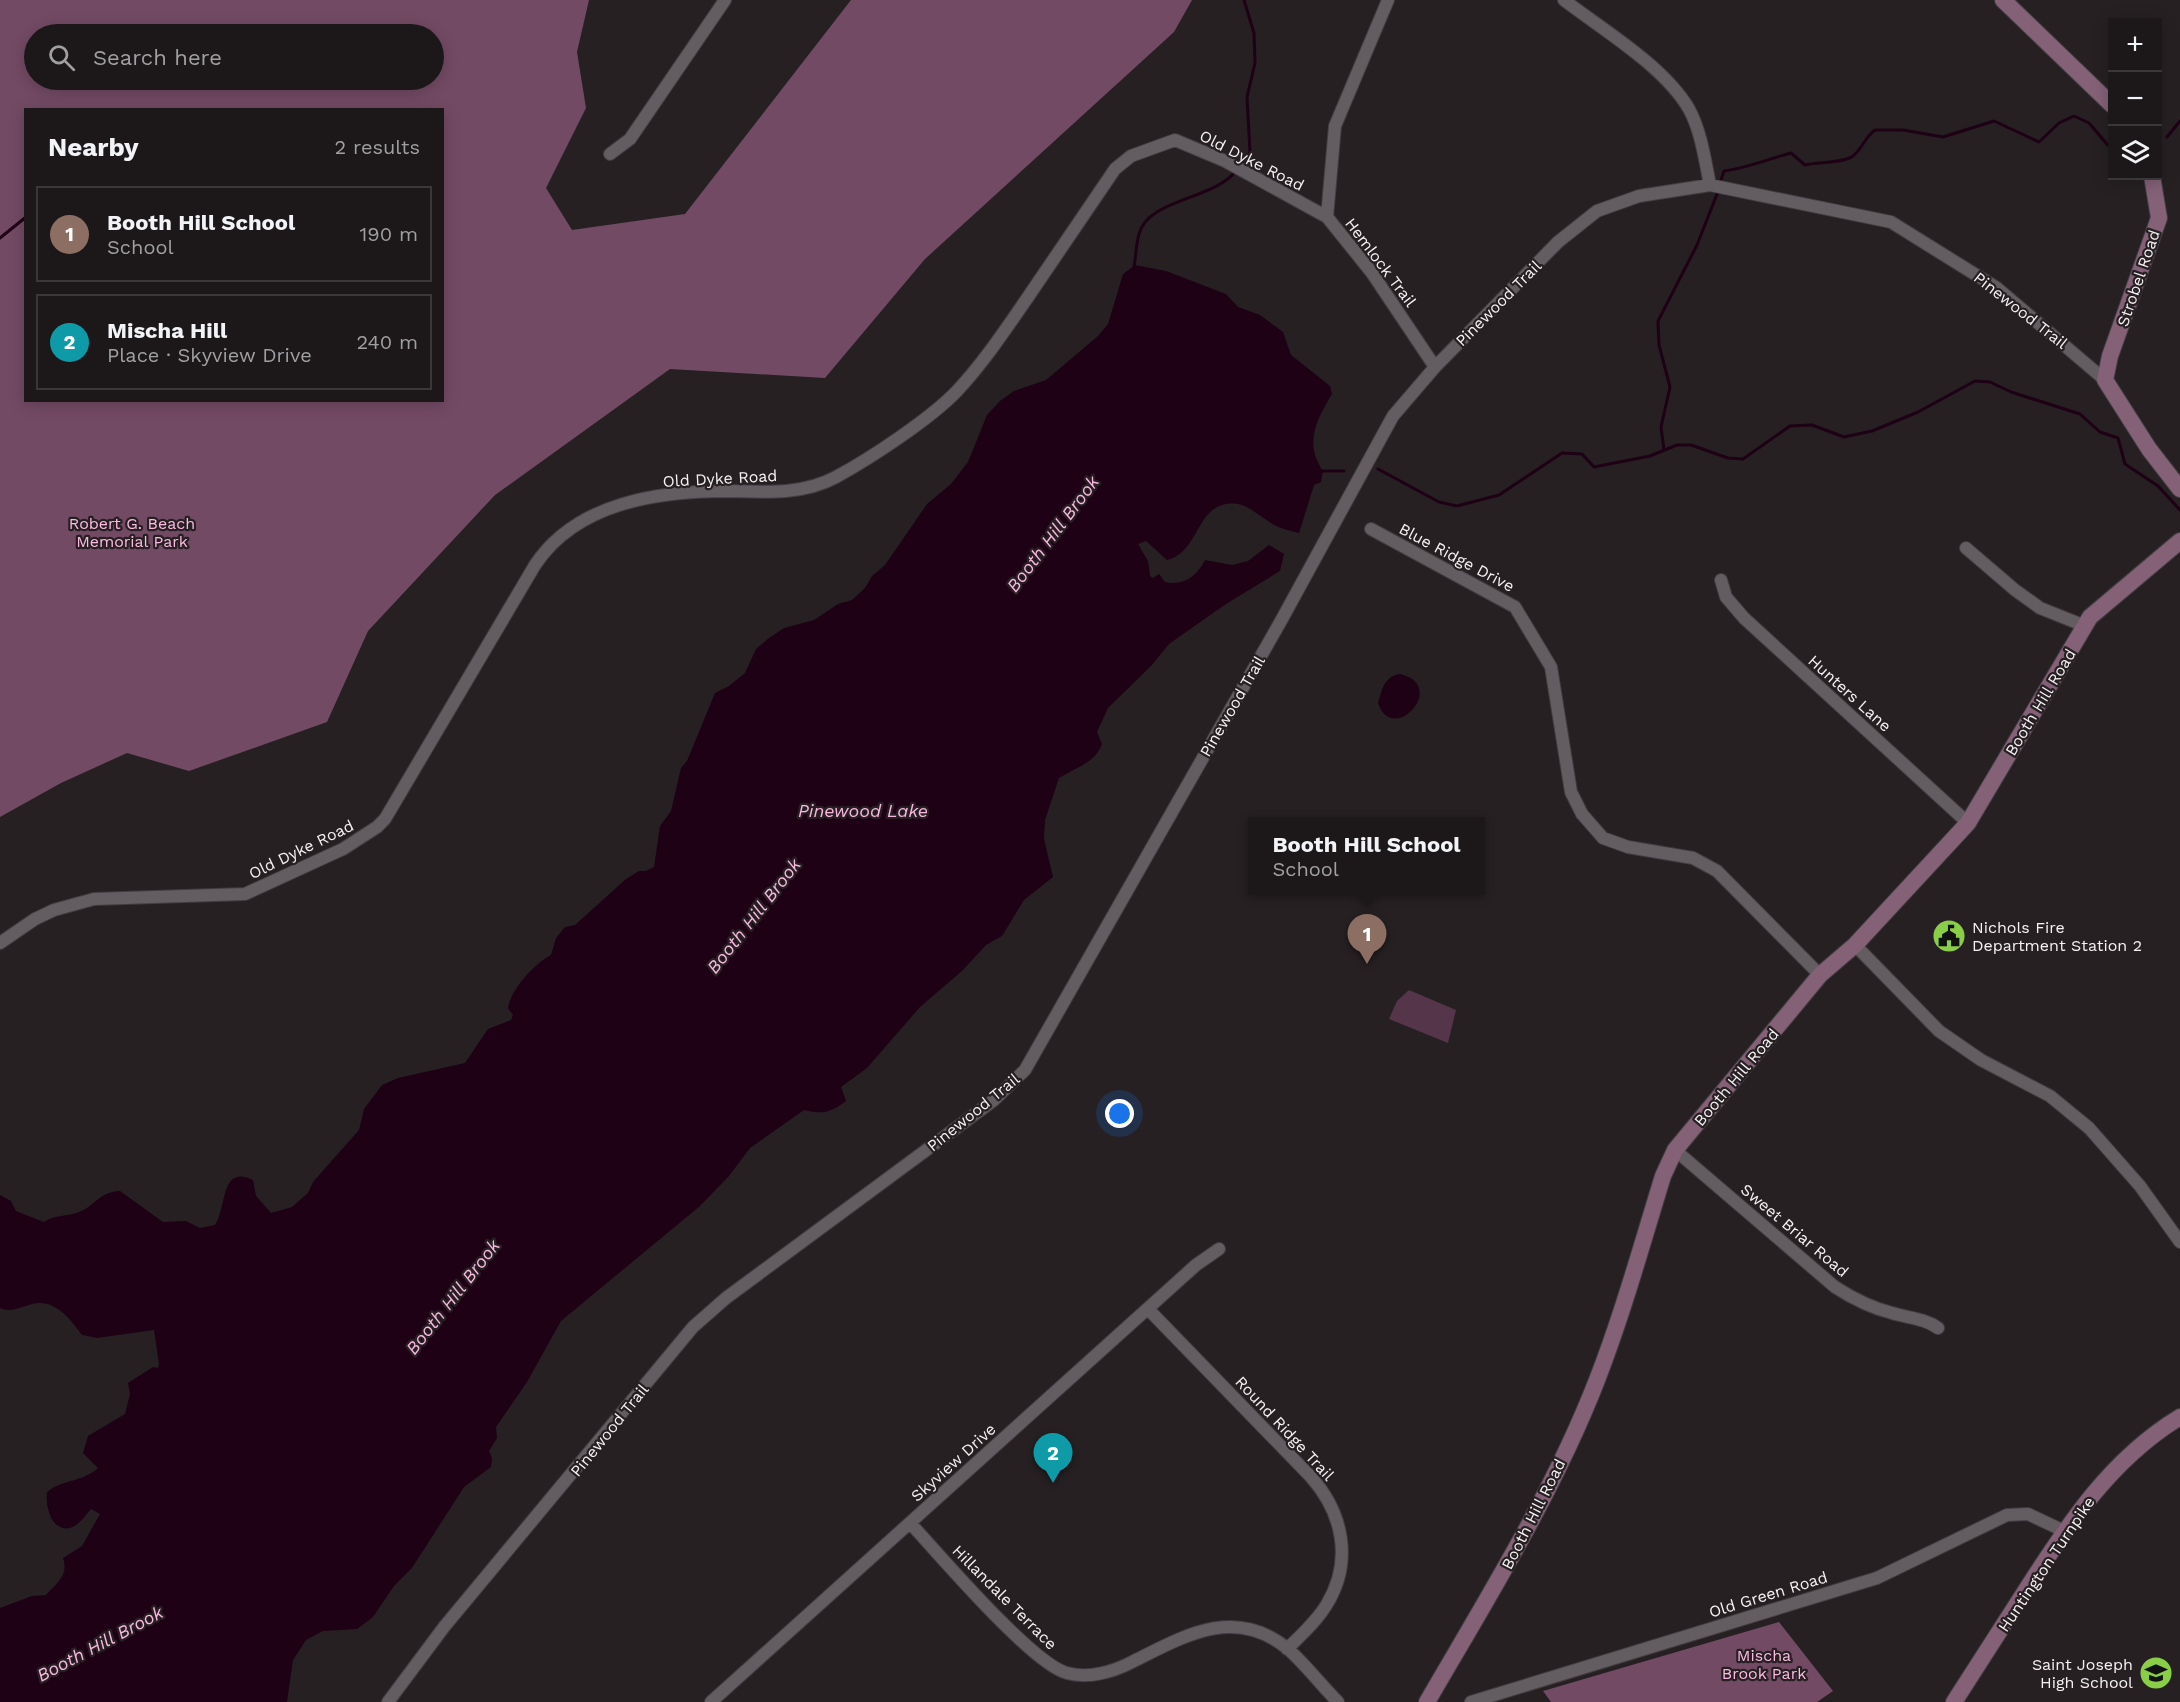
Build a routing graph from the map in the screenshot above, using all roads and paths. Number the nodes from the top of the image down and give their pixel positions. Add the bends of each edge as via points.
1 (725, 0) edge
2 (1388, 0) edge
3 (1564, 0) edge
4 (2003, 0) edge
5 (2108, 101) edge
6 (610, 154) dead end
7 (2153, 180) edge
8 (1717, 186) junction
9 (1327, 217) junction
10 (1435, 367) junction
11 (2105, 380) junction
12 (2180, 489) edge
13 (1371, 529) dead end
14 (2180, 541) edge
15 (1966, 548) dead end
16 (1721, 580) dead end
17 (2085, 626) junction
18 (1968, 823) junction
19 (0, 944) edge
20 (1855, 945) junction
21 (1820, 975) junction
22 (1676, 1150) junction
23 (2180, 1242) edge
24 (1219, 1249) dead end
25 (1148, 1309) junction
26 (1938, 1328) dead end
27 (2180, 1417) edge
28 (910, 1523) junction
29 (2064, 1531) junction
30 (1287, 1649) junction
31 (388, 1702) edge
32 (711, 1702) edge
33 (1338, 1702) edge
34 (1427, 1702) edge
35 (1472, 1702) edge
36 (1954, 1702) edge

1 - 6 street via 630,139
2 - 9 street, Hemlock Trail via 1335,126
3 - 8 street via 1661,74 1689,109
4 - 5 street
7 - 11 street, Strobel Road via 2159,218
8 - 10 street, Pinewood Trail via 1639,196 1597,211 1558,242
8 - 11 street, Pinewood Trail via 1891,222 1997,288
9 - 10 street, Hemlock Trail via 1372,273
9 - 19 street, Old Dyke Road via 1225,161 1175,140 1131,156 1115,169 1001,337 957,390 939,408 834,479 799,490 710,491 643,499 597,512 544,551 385,819 362,839 245,894 94,899 35,919
10 - 31 street, Pinewood Trail via 1393,416 1025,1070 994,1100 706,1314 444,1627
11 - 12 street, Pinewood Trail
13 - 21 street, Blue Ridge Drive via 1515,607 1551,667 1571,792 1582,814 1603,838 1628,847 1693,858 1717,872
14 - 17 street, Booth Hill Road via 2090,617
15 - 17 street via 2040,608
16 - 18 street, Hunters Lane via 1726,597 1744,618
17 - 18 street, Booth Hill Road
18 - 20 street, Booth Hill Road
20 - 21 street, Booth Hill Road
20 - 23 street via 1939,1031 1981,1060 2050,1096 2089,1128 2140,1186
21 - 22 street, Booth Hill Road
22 - 26 street, Sweet Briar Road via 1835,1287 1890,1313 1928,1321
22 - 34 street, Booth Hill Road via 1663,1176 1597,1380 1568,1446 1514,1552
24 - 25 street, Skyview Drive
25 - 28 street, Skyview Drive
25 - 30 street, Round Ridge Trail via 1311,1477 1337,1519 1342,1556 1335,1587 1327,1605
27 - 29 street, Huntington Turnpike via 2119,1463
28 - 30 street, Hillandale Terrace via 1025,1644 1066,1673 1106,1673 1187,1634 1228,1625 1268,1637
28 - 32 street, Skyview Drive
29 - 35 street, Old Green Road via 2028,1514 2007,1515 1877,1578
29 - 36 street, Huntington Turnpike
30 - 33 street, Hillandale Terrace

